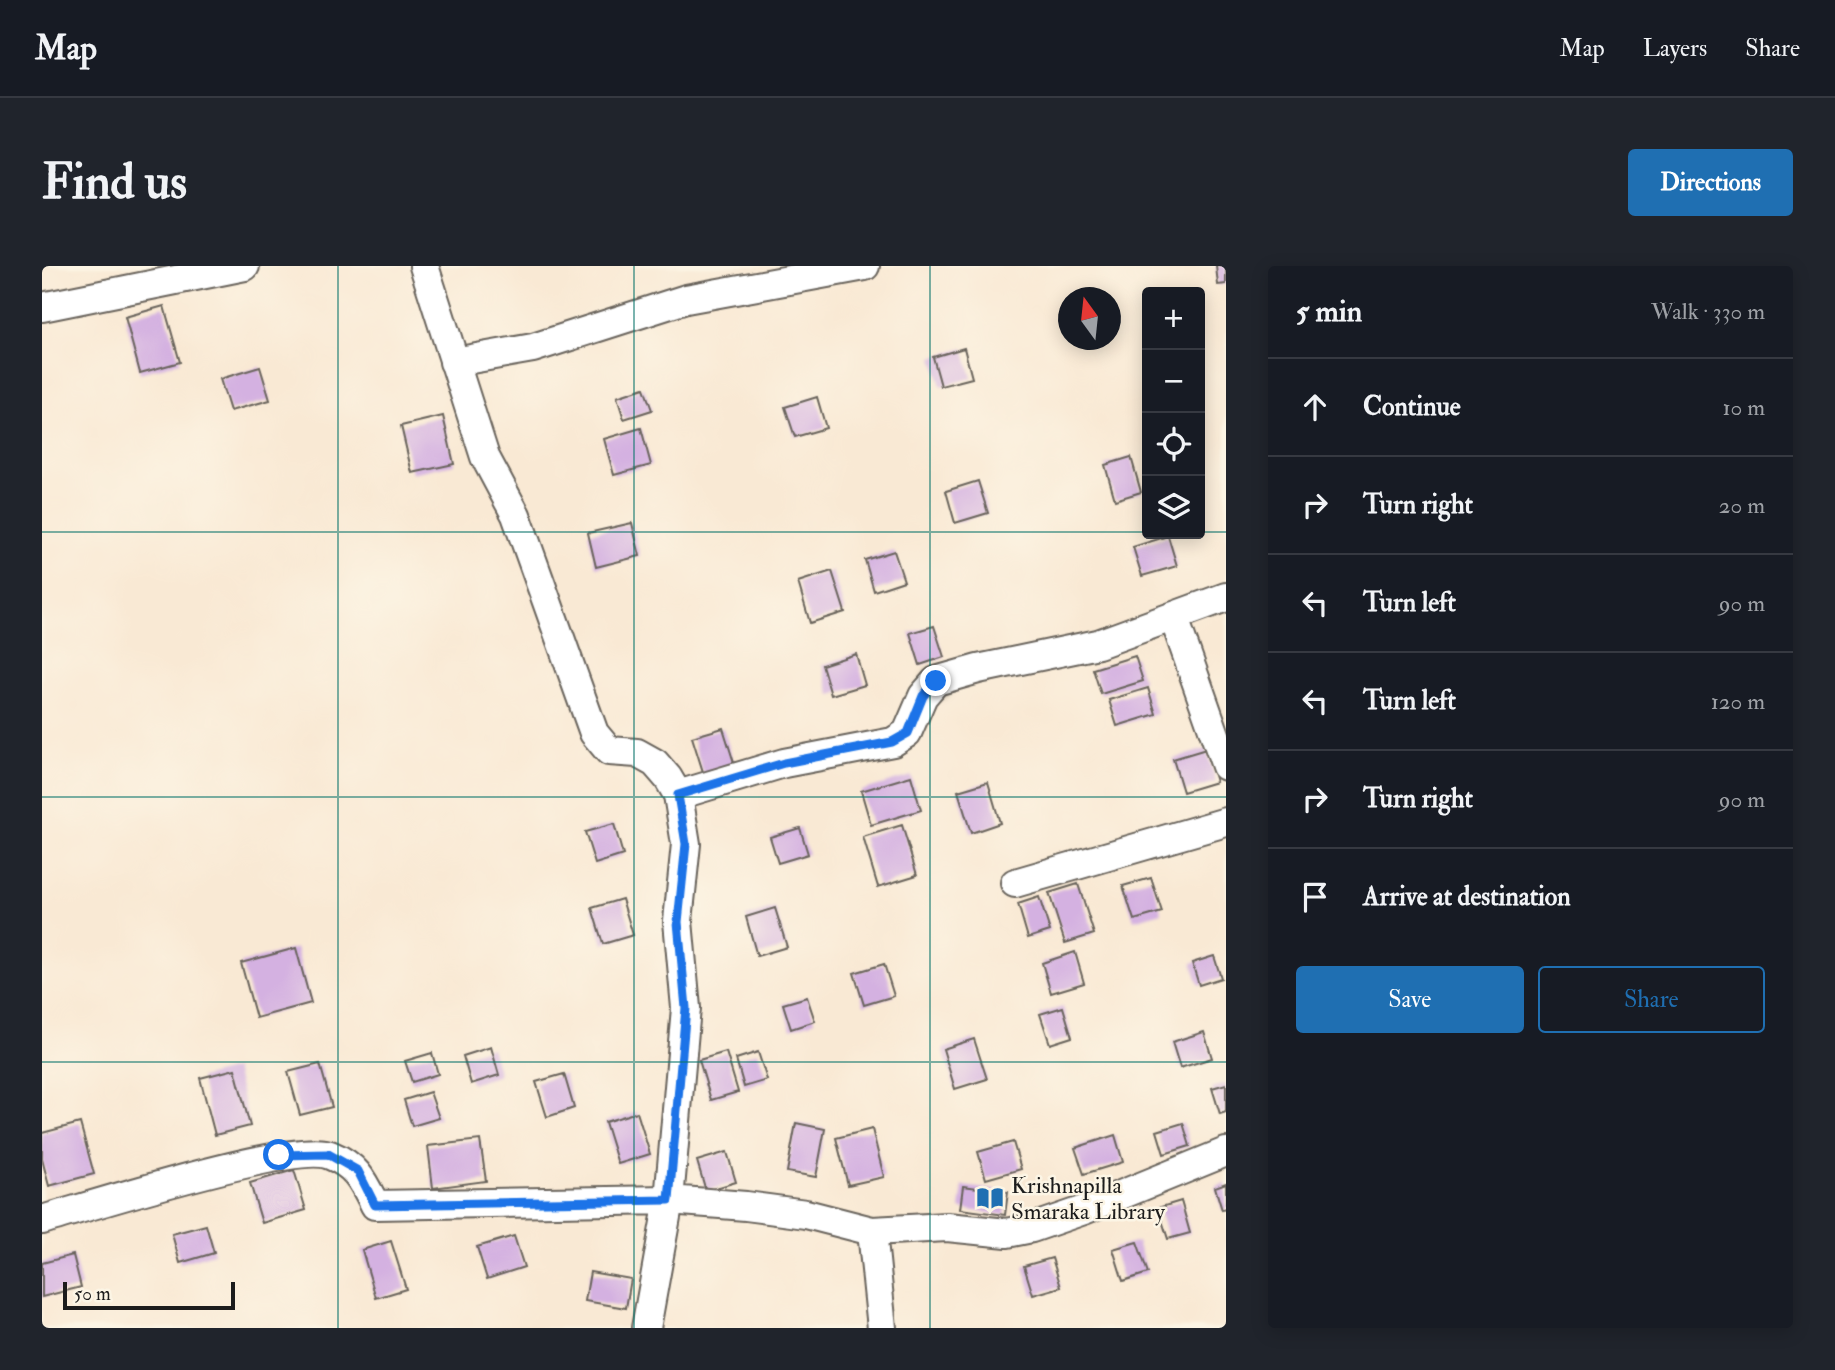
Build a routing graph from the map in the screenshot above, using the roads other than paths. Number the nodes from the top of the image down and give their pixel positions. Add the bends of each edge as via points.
1 (245, 266) edge
2 (424, 266) edge
3 (865, 266) edge
4 (42, 307) edge
5 (454, 362) junction
6 (1226, 597) edge
7 (1174, 618) junction
8 (1226, 766) edge
9 (678, 795) junction
10 (1226, 822) edge
11 (1015, 883) dead end
12 (1226, 1152) edge
13 (669, 1200) junction
14 (42, 1220) edge
15 (872, 1231) junction
16 (646, 1328) edge
17 (882, 1328) edge

1 - 4 street
2 - 5 street
3 - 5 street via 685,299 533,348
5 - 9 street via 485,457 516,515 594,733 609,751 637,753 655,763
6 - 7 street
7 - 8 street
7 - 9 street via 1098,644 936,681 923,696 908,733 892,742 784,763
9 - 13 street via 686,844 678,922 686,1008
10 - 11 street
12 - 15 street via 1032,1228 1007,1233 947,1227
13 - 14 street via 375,1205 358,1171 328,1154 279,1155
13 - 15 street via 806,1214
13 - 16 street
15 - 17 street

